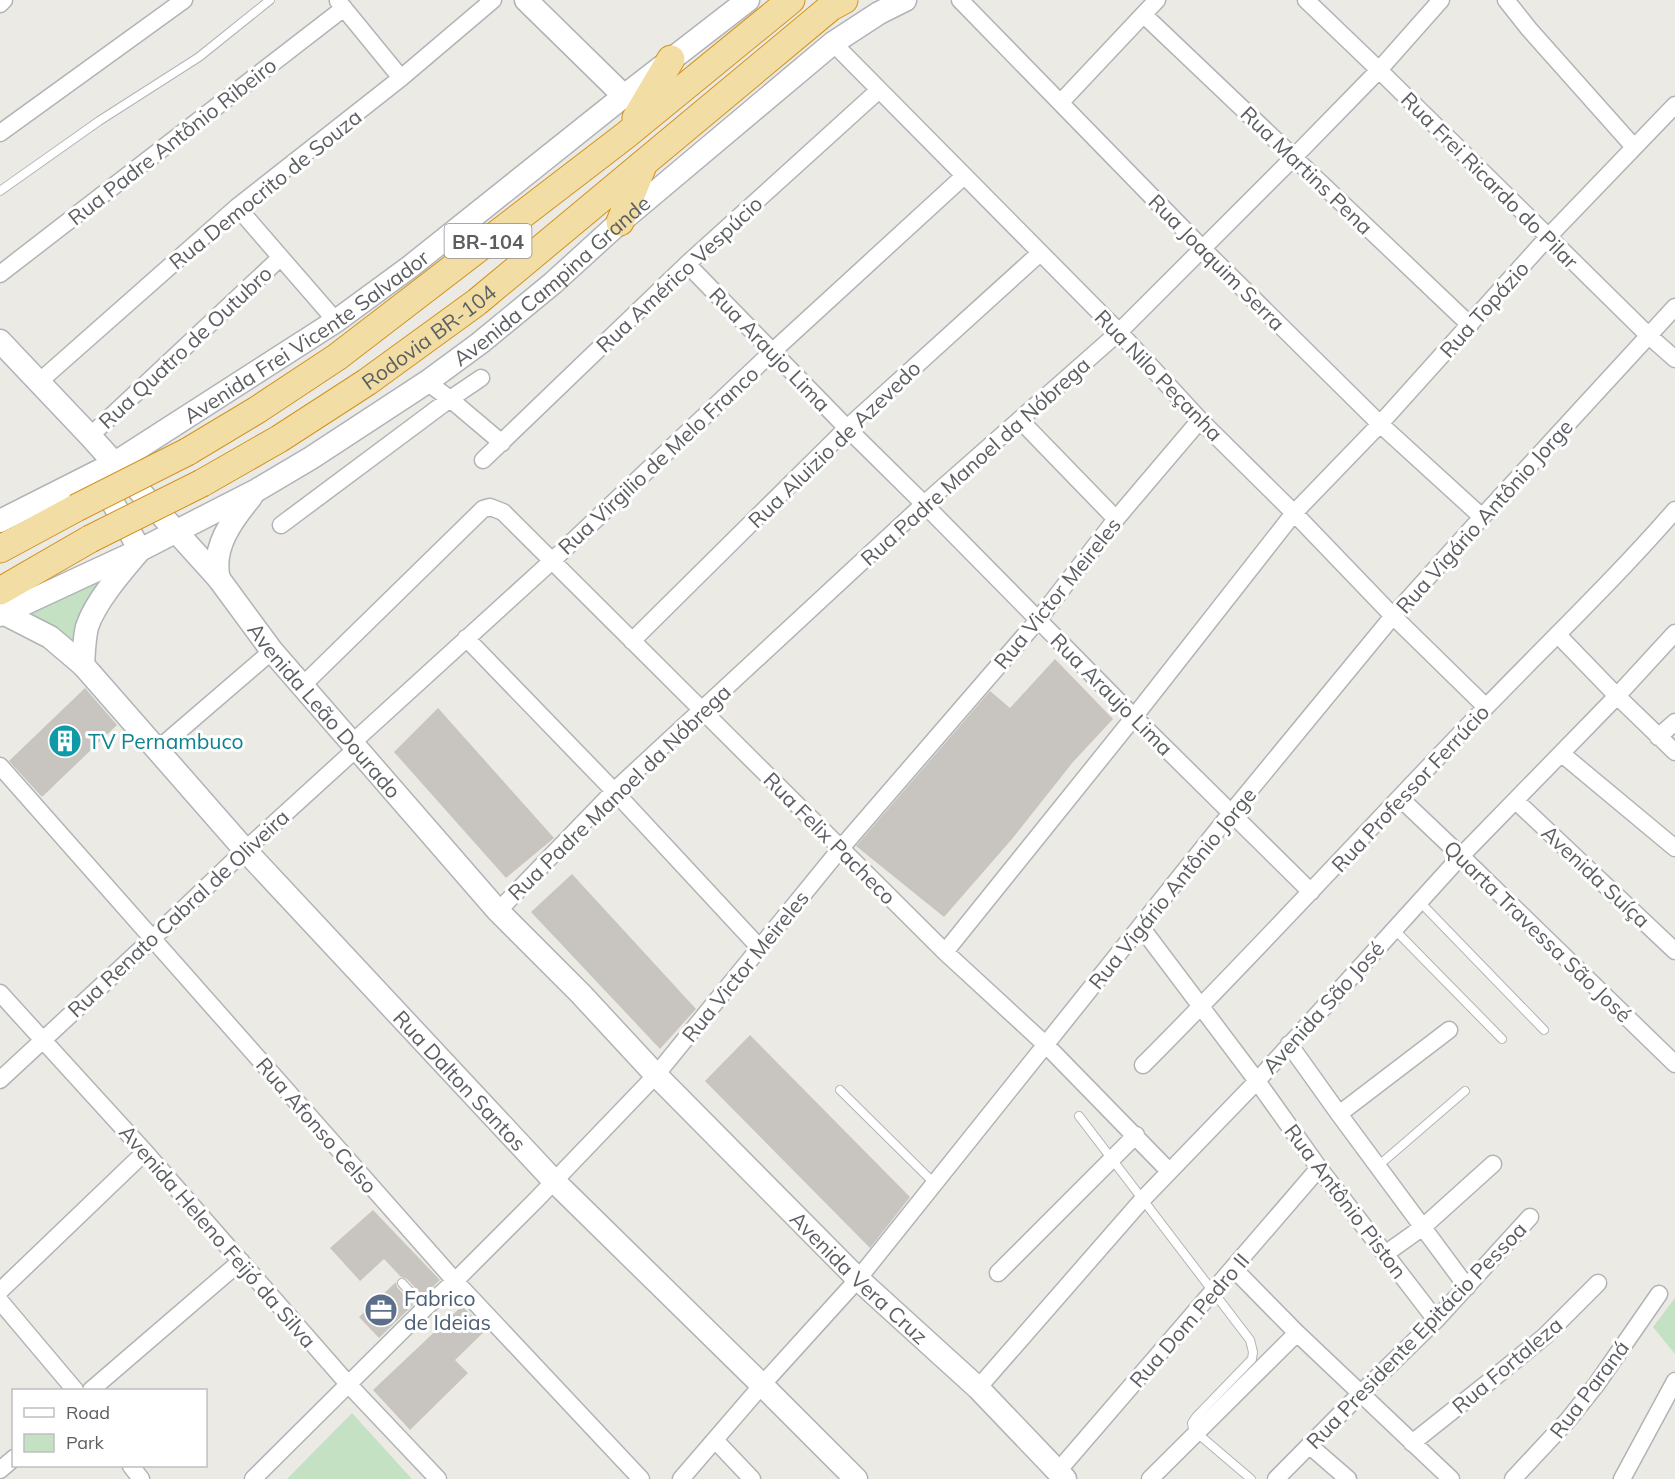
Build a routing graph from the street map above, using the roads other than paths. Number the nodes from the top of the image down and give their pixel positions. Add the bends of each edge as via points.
1 (4, 0) edge
2 (184, 0) edge
3 (270, 0) edge
4 (493, 0) edge
5 (526, 0) edge
6 (748, 0) edge
7 (791, 0) edge
8 (844, 0) edge
9 (905, 0) edge
10 (960, 0) edge
11 (1156, 0) edge
12 (1306, 0) edge
13 (1441, 0) edge
14 (1506, 0) edge
15 (0, 4) edge
16 (340, 4) edge
17 (1143, 15) junction
18 (833, 43) junction
19 (671, 59) junction
20 (1379, 70) junction
21 (401, 78) junction
22 (879, 90) junction
23 (624, 96) junction
24 (1061, 102) junction
25 (1675, 105) edge
26 (0, 133) edge
27 (626, 135) junction
28 (1634, 147) junction
29 (1293, 158) junction
30 (643, 164) junction
31 (964, 176) junction
32 (0, 191) edge
33 (237, 207) junction
34 (620, 222) junction
35 (1548, 237) junction
36 (1203, 249) junction
37 (1040, 253) junction
38 (280, 258) junction
39 (687, 264) junction
40 (0, 274) edge
41 (1675, 307) edge
42 (336, 321) junction
43 (1470, 326) junction
44 (1119, 332) junction
45 (1649, 336) junction
46 (0, 340) edge
47 (772, 352) junction
48 (1675, 359) edge
49 (481, 378) dead end
50 (40, 381) junction
51 (427, 382) junction
52 (450, 399) junction
53 (1020, 420) junction
54 (1200, 420) junction
55 (1380, 424) junction
56 (847, 428) junction
57 (90, 436) junction
58 (502, 443) junction
59 (483, 460) dead end
60 (105, 468) junction
61 (257, 490) junction
62 (924, 504) junction
63 (1675, 510) edge
64 (1294, 513) junction
65 (1482, 517) junction
66 (1116, 519) junction
67 (0, 521) edge
68 (281, 525) dead end
69 (177, 532) junction
70 (0, 549) edge
71 (140, 550) junction
72 (553, 560) junction
73 (219, 579) junction
74 (1, 606) edge
75 (1393, 616) junction
76 (1038, 620) junction
77 (1675, 633) edge
78 (1558, 635) junction
79 (466, 638) junction
80 (632, 640) junction
81 (272, 651) junction
82 (83, 664) junction
83 (302, 686) junction
84 (1617, 696) junction
85 (1486, 707) junction
86 (701, 711) junction
87 (1134, 717) junction
88 (1675, 722) edge
89 (1658, 737) junction
90 (354, 746) junction
91 (158, 749) junction
92 (1675, 752) edge
93 (1562, 754) junction
94 (0, 766) edge
95 (614, 791) junction
96 (1400, 798) junction
97 (1516, 801) junction
98 (1231, 813) junction
99 (841, 848) junction
100 (1675, 848) edge
101 (245, 850) junction
102 (1461, 856) junction
103 (1311, 892) junction
104 (1419, 901) junction
105 (498, 911) junction
106 (1141, 927) junction
107 (1394, 929) junction
108 (153, 938) junction
109 (759, 947) junction
110 (1675, 951) edge
111 (945, 952) junction
112 (0, 993) edge
113 (1202, 1006) junction
114 (1449, 1030) dead end
115 (1544, 1030) dead end
116 (1502, 1039) dead end
117 (42, 1040) junction
118 (1289, 1044) junction
119 (1046, 1045) junction
120 (1675, 1064) edge
121 (1143, 1065) dead end
122 (656, 1075) junction
123 (0, 1080) edge
124 (1257, 1081) junction
125 (840, 1090) dead end
126 (1465, 1091) dead end
127 (1339, 1114) junction
128 (1079, 1116) dead end
129 (1136, 1136) junction
130 (145, 1152) junction
131 (1113, 1159) junction
132 (1493, 1164) dead end
133 (1378, 1166) junction
134 (1319, 1168) junction
135 (1169, 1171) junction
136 (554, 1181) junction
137 (935, 1184) junction
138 (1143, 1199) junction
139 (1530, 1217) dead end
140 (1423, 1227) junction
141 (1385, 1254) junction
142 (241, 1261) junction
143 (1233, 1268) junction
144 (998, 1273) dead end
145 (858, 1279) junction
146 (455, 1281) junction
147 (1598, 1282) dead end
148 (402, 1283) dead end
149 (1467, 1287) junction
150 (0, 1291) edge
151 (1213, 1291) junction
152 (1659, 1294) dead end
153 (0, 1301) edge
154 (425, 1308) junction
155 (1436, 1320) junction
156 (1297, 1333) junction
157 (1675, 1381) edge
158 (348, 1384) junction
159 (762, 1385) junction
160 (978, 1388) junction
161 (74, 1389) edge
162 (92, 1389) edge
163 (1360, 1394) junction
164 (1197, 1433) junction
165 (715, 1440) junction
166 (1412, 1443) junction
167 (1310, 1446) junction
168 (12, 1460) edge
169 (132, 1467) edge
170 (0, 1470) edge
171 (1061, 1475) edge
172 (141, 1479) edge
173 (253, 1479) edge
174 (438, 1479) edge
175 (641, 1479) edge
176 (681, 1479) edge
177 (752, 1479) edge
178 (856, 1479) edge
179 (1150, 1479) edge
180 (1251, 1479) edge
181 (1276, 1479) edge
182 (1348, 1479) edge
183 (1451, 1479) edge
184 (1514, 1479) edge
185 (1622, 1479) edge

1 - 15 street
2 - 26 street
3 - 32 lane via 199,57
4 - 21 street, Rua Democrito de Souza
5 - 23 main road
6 - 19 main road, Avenida Frei Vicente Salvador
7 - 27 highway, Rodovia BR-104 / BR-104
8 - 30 highway, Rodovia BR-104 / BR-104
9 - 18 main road, Avenida Campina Grande
10 - 24 street, Rua Joaquim Serra
11 - 17 street
12 - 20 street, Rua Frei Ricardo do Pilar
13 - 20 street, Rua Padre Manoel da Nóbrega
14 - 28 street
16 - 21 street
16 - 40 street, Rua Padre Antônio Ribeiro
17 - 24 street
17 - 29 street, Rua Martins Pena
18 - 22 street, Rua Nilo Peçanha
18 - 34 main road, Avenida Campina Grande
19 - 23 main road, Avenida Frei Vicente Salvador
19 - 27 highway
20 - 29 street, Rua Padre Manoel da Nóbrega
20 - 35 street, Rua Frei Ricardo do Pilar
21 - 33 street, Rua Democrito de Souza
22 - 31 street, Rua Nilo Peçanha
22 - 39 street, Rua Américo Vespúcio
23 - 42 main road, Avenida Frei Vicente Salvador
24 - 36 street, Rua Joaquim Serra
25 - 28 street, Rua Topázio
27 - 70 highway, Rodovia BR-104 / BR-104, bridge via 337,357 257,410 187,452
28 - 35 street, Rua Topázio
29 - 36 street, Rua Padre Manoel da Nóbrega
29 - 43 street, Rua Martins Pena
30 - 34 highway
30 - 74 highway, Rodovia BR-104 / BR-104, bridge via 477,302 367,382 202,483 90,539
31 - 37 street, Rua Nilo Peçanha
31 - 47 street, Rua Virgilio de Melo Franco
33 - 38 street
33 - 50 street, Rua Democrito de Souza
34 - 51 main road, Avenida Campina Grande via 553,284
35 - 43 street, Rua Topázio
35 - 45 street, Rua Frei Ricardo do Pilar
36 - 44 street, Rua Padre Manoel da Nóbrega
36 - 55 street, Rua Joaquim Serra
37 - 44 street, Rua Nilo Peçanha
37 - 56 street, Rua Aluizio de Azevedo
38 - 42 street
38 - 57 street, Rua Quatro de Outubro
39 - 47 street, Rua Araujo Lima
39 - 58 street, Rua Américo Vespúcio
41 - 45 street, Rua Vigário Antônio Jorge
42 - 60 main road, Avenida Frei Vicente Salvador
43 - 55 street, Rua Topázio
44 - 53 street, Rua Padre Manoel da Nóbrega
44 - 54 street, Rua Nilo Peçanha
45 - 48 street, Rua Frei Ricardo do Pilar
45 - 65 street, Rua Vigário Antônio Jorge
46 - 50 main road, Avenida Leão Dourado
47 - 56 street, Rua Araujo Lima
47 - 72 street, Rua Virgilio de Melo Franco
49 - 52 street
50 - 57 main road, Avenida Leão Dourado
51 - 52 street
51 - 61 main road, Avenida Campina Grande
52 - 58 street
52 - 68 street
53 - 62 street, Rua Padre Manoel da Nóbrega
53 - 66 street
54 - 64 street, Rua Nilo Peçanha
54 - 66 street, Rua Victor Meireles
55 - 64 street, Rua Topázio
55 - 65 street, Rua Joaquim Serra
56 - 62 street, Rua Araujo Lima
56 - 80 street, Rua Aluizio de Azevedo
57 - 60 main road, Avenida Leão Dourado
58 - 59 street, Rua Américo Vespúcio
60 - 67 main road, Avenida Frei Vicente Salvador
60 - 69 main road, Avenida Leão Dourado
60 - 71 main road
61 - 69 main road, Avenida Campina Grande
61 - 73 main road via 225,534 217,561
62 - 76 street, Rua Araujo Lima
62 - 86 street, Rua Padre Manoel da Nóbrega
63 - 78 street, Rua Professor Ferrúcio
64 - 75 street, Rua Nilo Peçanha
64 - 87 street, Rua Topázio
65 - 75 street, Rua Vigário Antônio Jorge
66 - 76 street, Rua Victor Meireles
69 - 71 main road, Avenida Campina Grande
69 - 73 main road, Avenida Leão Dourado
71 - 74 main road, Avenida Campina Grande
71 - 82 main road via 92,615
72 - 79 street, Rua Virgilio de Melo Franco
72 - 80 street, Rua Felix Pacheco
72 - 83 street, Rua Felix Pacheco via 503,512 490,507 483,509
73 - 81 main road, Avenida Leão Dourado
74 - 82 main road, Rua Dalton Santos
75 - 85 street, Rua Nilo Peçanha
75 - 98 street, Rua Vigário Antônio Jorge
76 - 87 street, Rua Araujo Lima
76 - 99 street, Rua Victor Meireles
77 - 84 street, Avenida São José
78 - 84 street
78 - 85 street, Rua Professor Ferrúcio
79 - 90 street, Rua Virgilio de Melo Franco
79 - 95 street
80 - 86 street, Rua Felix Pacheco
81 - 83 main road, Avenida Leão Dourado
81 - 91 street
82 - 91 main road, Rua Dalton Santos
83 - 90 main road, Avenida Leão Dourado
84 - 89 street
84 - 93 street, Avenida São José
85 - 96 street, Rua Professor Ferrúcio
86 - 95 street, Rua Padre Manoel da Nóbrega
86 - 99 street, Rua Felix Pacheco
87 - 98 street, Rua Araujo Lima
87 - 111 street, Rua Topázio
88 - 89 street
89 - 92 street
90 - 101 street, Rua Renato Cabral de Oliveira
90 - 105 main road, Avenida Leão Dourado
91 - 101 main road, Rua Dalton Santos
93 - 97 street, Avenida São José
93 - 100 street
94 - 108 street, Rua Afonso Celso
95 - 105 street, Rua Padre Manoel da Nóbrega
95 - 109 street
96 - 102 street, Quarta Travessa São José
96 - 103 street, Rua Professor Ferrúcio
97 - 102 street, Avenida São José
97 - 110 street, Avenida Suíça
98 - 103 street, Rua Araujo Lima
98 - 106 street, Rua Vigário Antônio Jorge
99 - 109 street, Rua Victor Meireles
99 - 111 street, Rua Felix Pacheco
101 - 108 street, Rua Renato Cabral de Oliveira
101 - 136 main road, Rua Dalton Santos
102 - 104 street, Avenida São José
102 - 120 street, Quarta Travessa São José
103 - 113 street, Rua Professor Ferrúcio
104 - 107 street, Avenida São José
104 - 115 lane
105 - 122 main road, Avenida Leão Dourado
106 - 113 street, Rua Antônio Piston
106 - 119 street, Rua Vigário Antônio Jorge
107 - 116 lane
107 - 118 street, Avenida São José
108 - 117 street, Rua Renato Cabral de Oliveira
108 - 146 street, Rua Afonso Celso
109 - 122 street, Rua Victor Meireles
111 - 119 street, Rua Felix Pacheco
112 - 117 street, Avenida Heleno Feijó da Silva
113 - 121 street, Rua Professor Ferrúcio
113 - 124 street, Rua Antônio Piston
114 - 127 street
117 - 123 street, Rua Renato Cabral de Oliveira
117 - 130 street, Avenida Heleno Feijó da Silva
118 - 124 street, Avenida São José
118 - 127 street
119 - 129 street, Rua Felix Pacheco
119 - 137 street, Rua Vigário Antônio Jorge
122 - 136 street, Rua Victor Meireles
122 - 145 main road, Avenida Vera Cruz
124 - 134 street, Rua Antônio Piston
124 - 135 street, Avenida São José
125 - 137 lane
126 - 133 lane
127 - 133 street
128 - 131 lane
129 - 131 street
129 - 135 street, Rua Felix Pacheco
130 - 142 street, Avenida Heleno Feijó da Silva
130 - 150 street
131 - 138 lane
131 - 144 street
132 - 140 street
133 - 140 street
134 - 141 street, Rua Antônio Piston
134 - 143 street, Rua Dom Pedro II
135 - 138 street, Avenida São José
136 - 146 street, Rua Victor Meireles
136 - 159 main road, Rua Dalton Santos
137 - 145 street, Rua Vigário Antônio Jorge
138 - 151 lane
138 - 160 street, Avenida São José
139 - 149 street, Rua Presidente Epitácio Pessoa
140 - 141 street
140 - 149 street
141 - 155 street, Rua Antônio Piston
142 - 158 street, Avenida Heleno Feijó da Silva
142 - 162 street
143 - 151 street, Rua Dom Pedro II
143 - 156 street
145 - 159 street, Rua Vigário Antônio Jorge
145 - 160 main road, Avenida Vera Cruz
146 - 154 street, Rua Victor Meireles
146 - 175 street, Rua Afonso Celso
147 - 166 street, Rua Fortaleza via 1545,1336
148 - 154 lane
149 - 155 street, Rua Presidente Epitácio Pessoa
151 - 164 lane via 1250,1340 1253,1352 1252,1359 1192,1423
151 - 171 street, Rua Dom Pedro II
152 - 184 street, Rua Paraná via 1596,1385
153 - 161 street
154 - 158 street, Rua Victor Meireles
155 - 163 street, Rua Presidente Epitácio Pessoa
156 - 163 street
156 - 164 street
157 - 185 street
158 - 173 street, Rua Victor Meireles
158 - 174 street, Avenida Heleno Feijó da Silva
159 - 165 street, Rua Vigário Antônio Jorge
159 - 178 main road, Rua Dalton Santos
160 - 171 main road, Avenida Vera Cruz
163 - 166 street
163 - 167 street, Rua Presidente Epitácio Pessoa
164 - 179 street
164 - 180 lane
165 - 176 street, Rua Vigário Antônio Jorge
165 - 177 street
166 - 183 street
167 - 181 street, Rua Presidente Epitácio Pessoa
167 - 182 street
168 - 170 street
169 - 172 street

